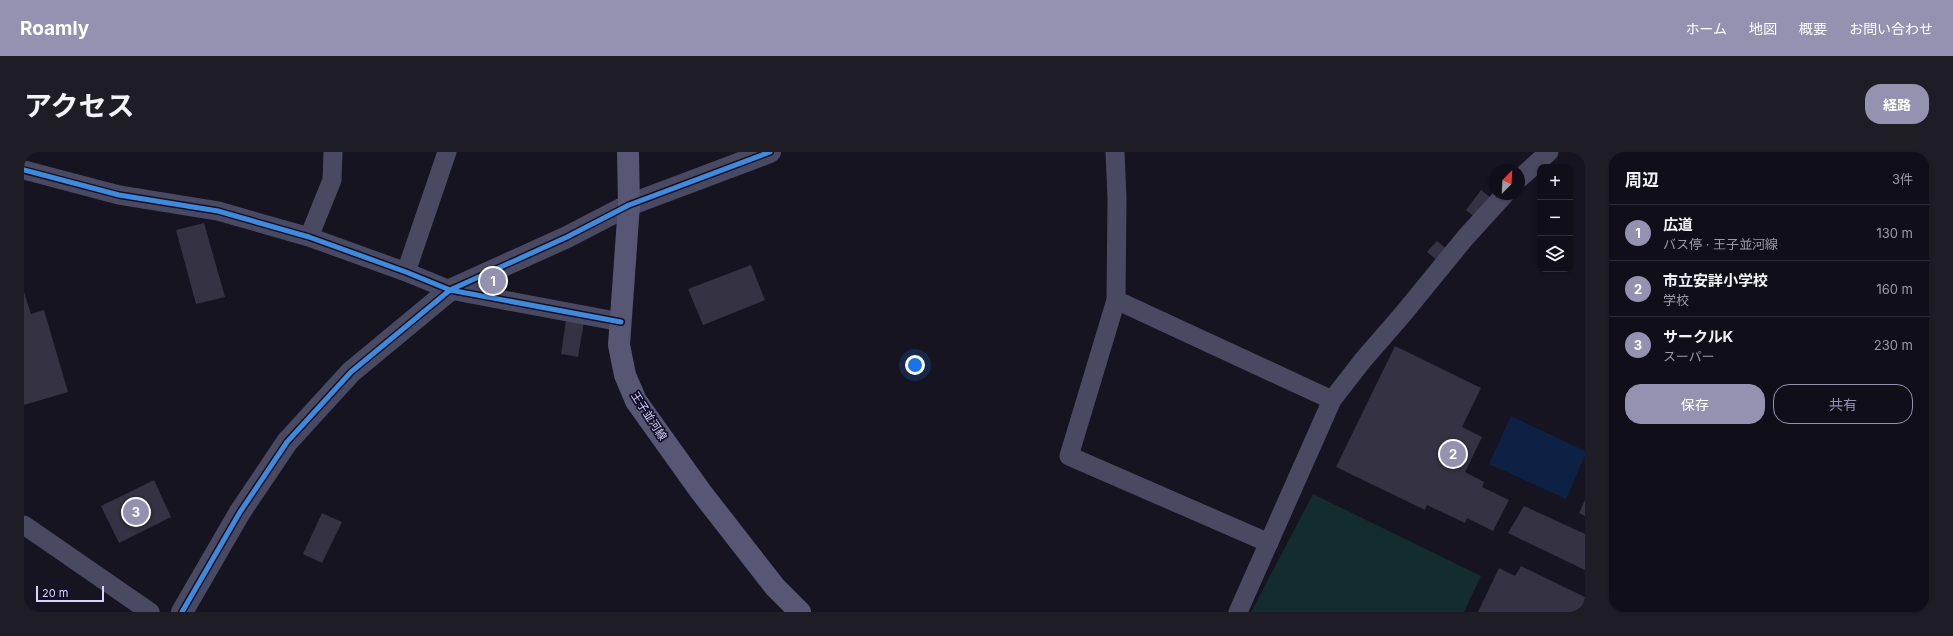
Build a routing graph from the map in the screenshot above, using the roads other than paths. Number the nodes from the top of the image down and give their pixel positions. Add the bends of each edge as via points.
1 (333, 152) edge
2 (448, 152) edge
3 (628, 152) edge
4 (770, 152) edge
5 (1115, 152) edge
6 (1549, 152) edge
7 (24, 170) edge
8 (1525, 174) edge
9 (1500, 200) edge
10 (629, 205) junction
11 (309, 237) junction
12 (406, 272) junction
13 (450, 290) junction
14 (1116, 300) junction
15 (621, 322) junction
16 (1332, 400) junction
17 (24, 525) edge
18 (1269, 543) junction
19 (150, 612) edge
20 (182, 612) edge
21 (800, 612) edge
22 (1238, 612) edge

1 - 11 street via 332,180
2 - 12 street
3 - 10 main road, 王子並河線
4 - 10 street
5 - 14 street
6 - 8 street
7 - 11 street via 119,195 218,211
9 - 16 street via 1362,360
10 - 13 street via 567,237
10 - 15 main road, 王子並河線
11 - 12 street
12 - 13 street
13 - 15 street
13 - 20 street via 351,372 287,442 240,512
14 - 16 street
14 - 18 street via 1069,456
15 - 21 main road, 王子並河線 via 619,345 625,375 636,401 701,492 776,587
16 - 18 street
17 - 19 street
18 - 22 street

